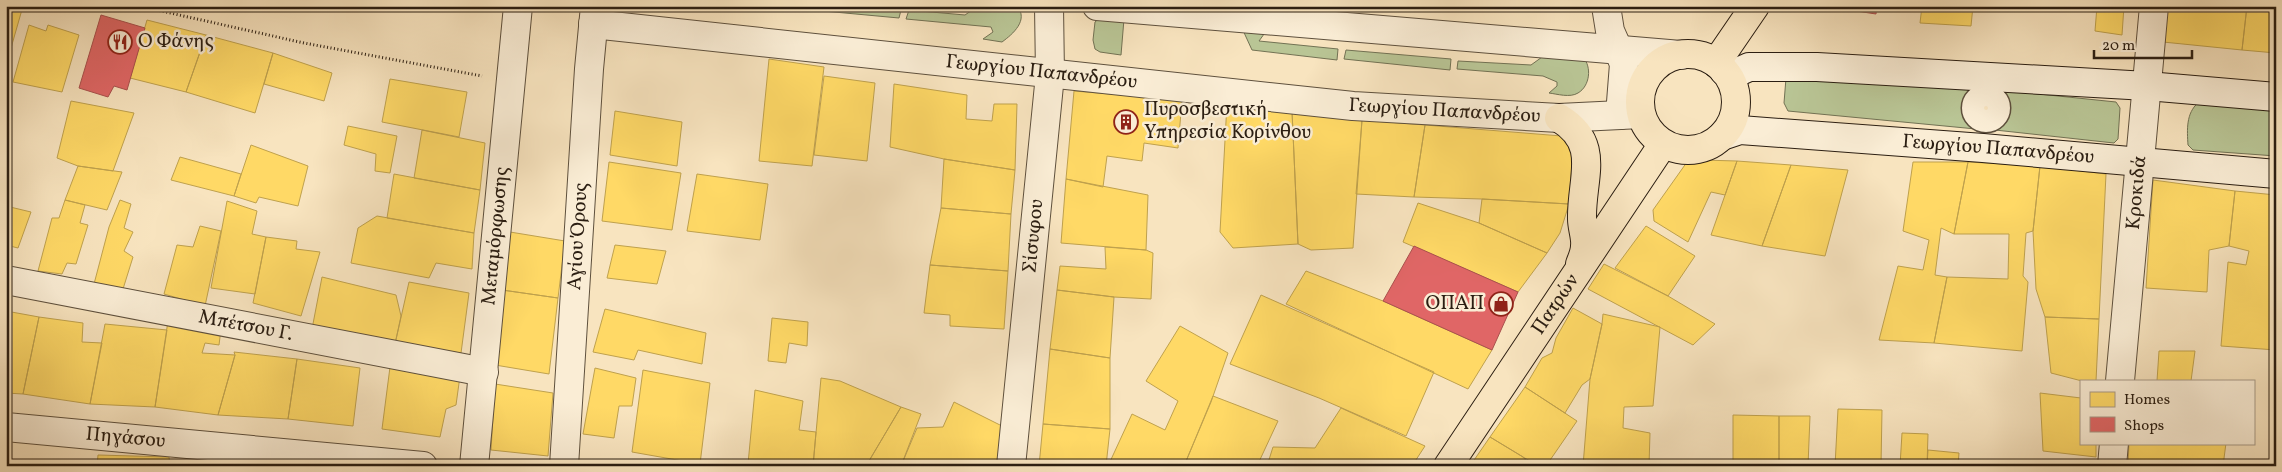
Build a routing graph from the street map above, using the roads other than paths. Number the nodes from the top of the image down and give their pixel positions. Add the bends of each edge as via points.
1 (518, 6) edge
2 (1049, 6) edge
3 (1097, 6) edge
4 (1606, 6) edge
5 (1755, 6) edge
6 (2154, 6) edge
7 (594, 15) edge
8 (1618, 49) junction
9 (1681, 55) junction
10 (1720, 67) junction
11 (1050, 75) junction
12 (2147, 86) junction
13 (2276, 97) edge
14 (1987, 98) junction
15 (1631, 115) junction
16 (1559, 118) junction
17 (1722, 136) junction
18 (1663, 144) junction
19 (1983, 148) junction
20 (2140, 162) junction
21 (2276, 174) edge
22 (1578, 271) junction
23 (6, 280) edge
24 (484, 372) junction
25 (2120, 380) edge
26 (6, 427) edge
27 (2114, 444) edge
28 (423, 466) edge
29 (474, 466) edge
30 (564, 466) edge
31 (1011, 466) edge
32 (1448, 466) edge
33 (2112, 466) edge

1 - 24 street, Μεταμόρφωσης
2 - 11 street, Σίσυφου
3 - 8 street
4 - 8 street via 1610,31
5 - 10 main road
6 - 12 street, Κροκιδά
7 - 11 street, Γεωργίου Παπανδρέου
7 - 30 street, Αγίου Όρους
8 - 9 street
8 - 15 street via 1624,64
9 - 10 main road via 1705,58
9 - 15 main road via 1666,60 1653,70
10 - 14 street via 1738,72 1749,67 1772,66
10 - 17 main road via 1732,83 1735,97 1735,111
11 - 16 street, Γεωργίου Παπανδρέου via 1354,106
11 - 31 street, Σίσυφου
12 - 13 street
12 - 14 street
12 - 20 street, Κροκιδά
14 - 19 street
15 - 16 street, Γεωργίου Παπανδρέου
15 - 18 main road
16 - 22 main road via 1573,126 1585,148 1582,219 1585,246
17 - 18 main road via 1694,150
17 - 19 street, Γεωργίου Παπανδρέου via 1740,130
18 - 22 main road, Πατρών
19 - 20 street, Γεωργίου Παπανδρέου
20 - 21 street, Γεωργίου Παπανδρέου
20 - 25 street, Κροκιδά
22 - 32 main road, Πατρών
23 - 24 street, Μπέτσου Γ.
24 - 29 street, Μεταμόρφωσης
26 - 28 street, Πηγάσου
27 - 33 street

